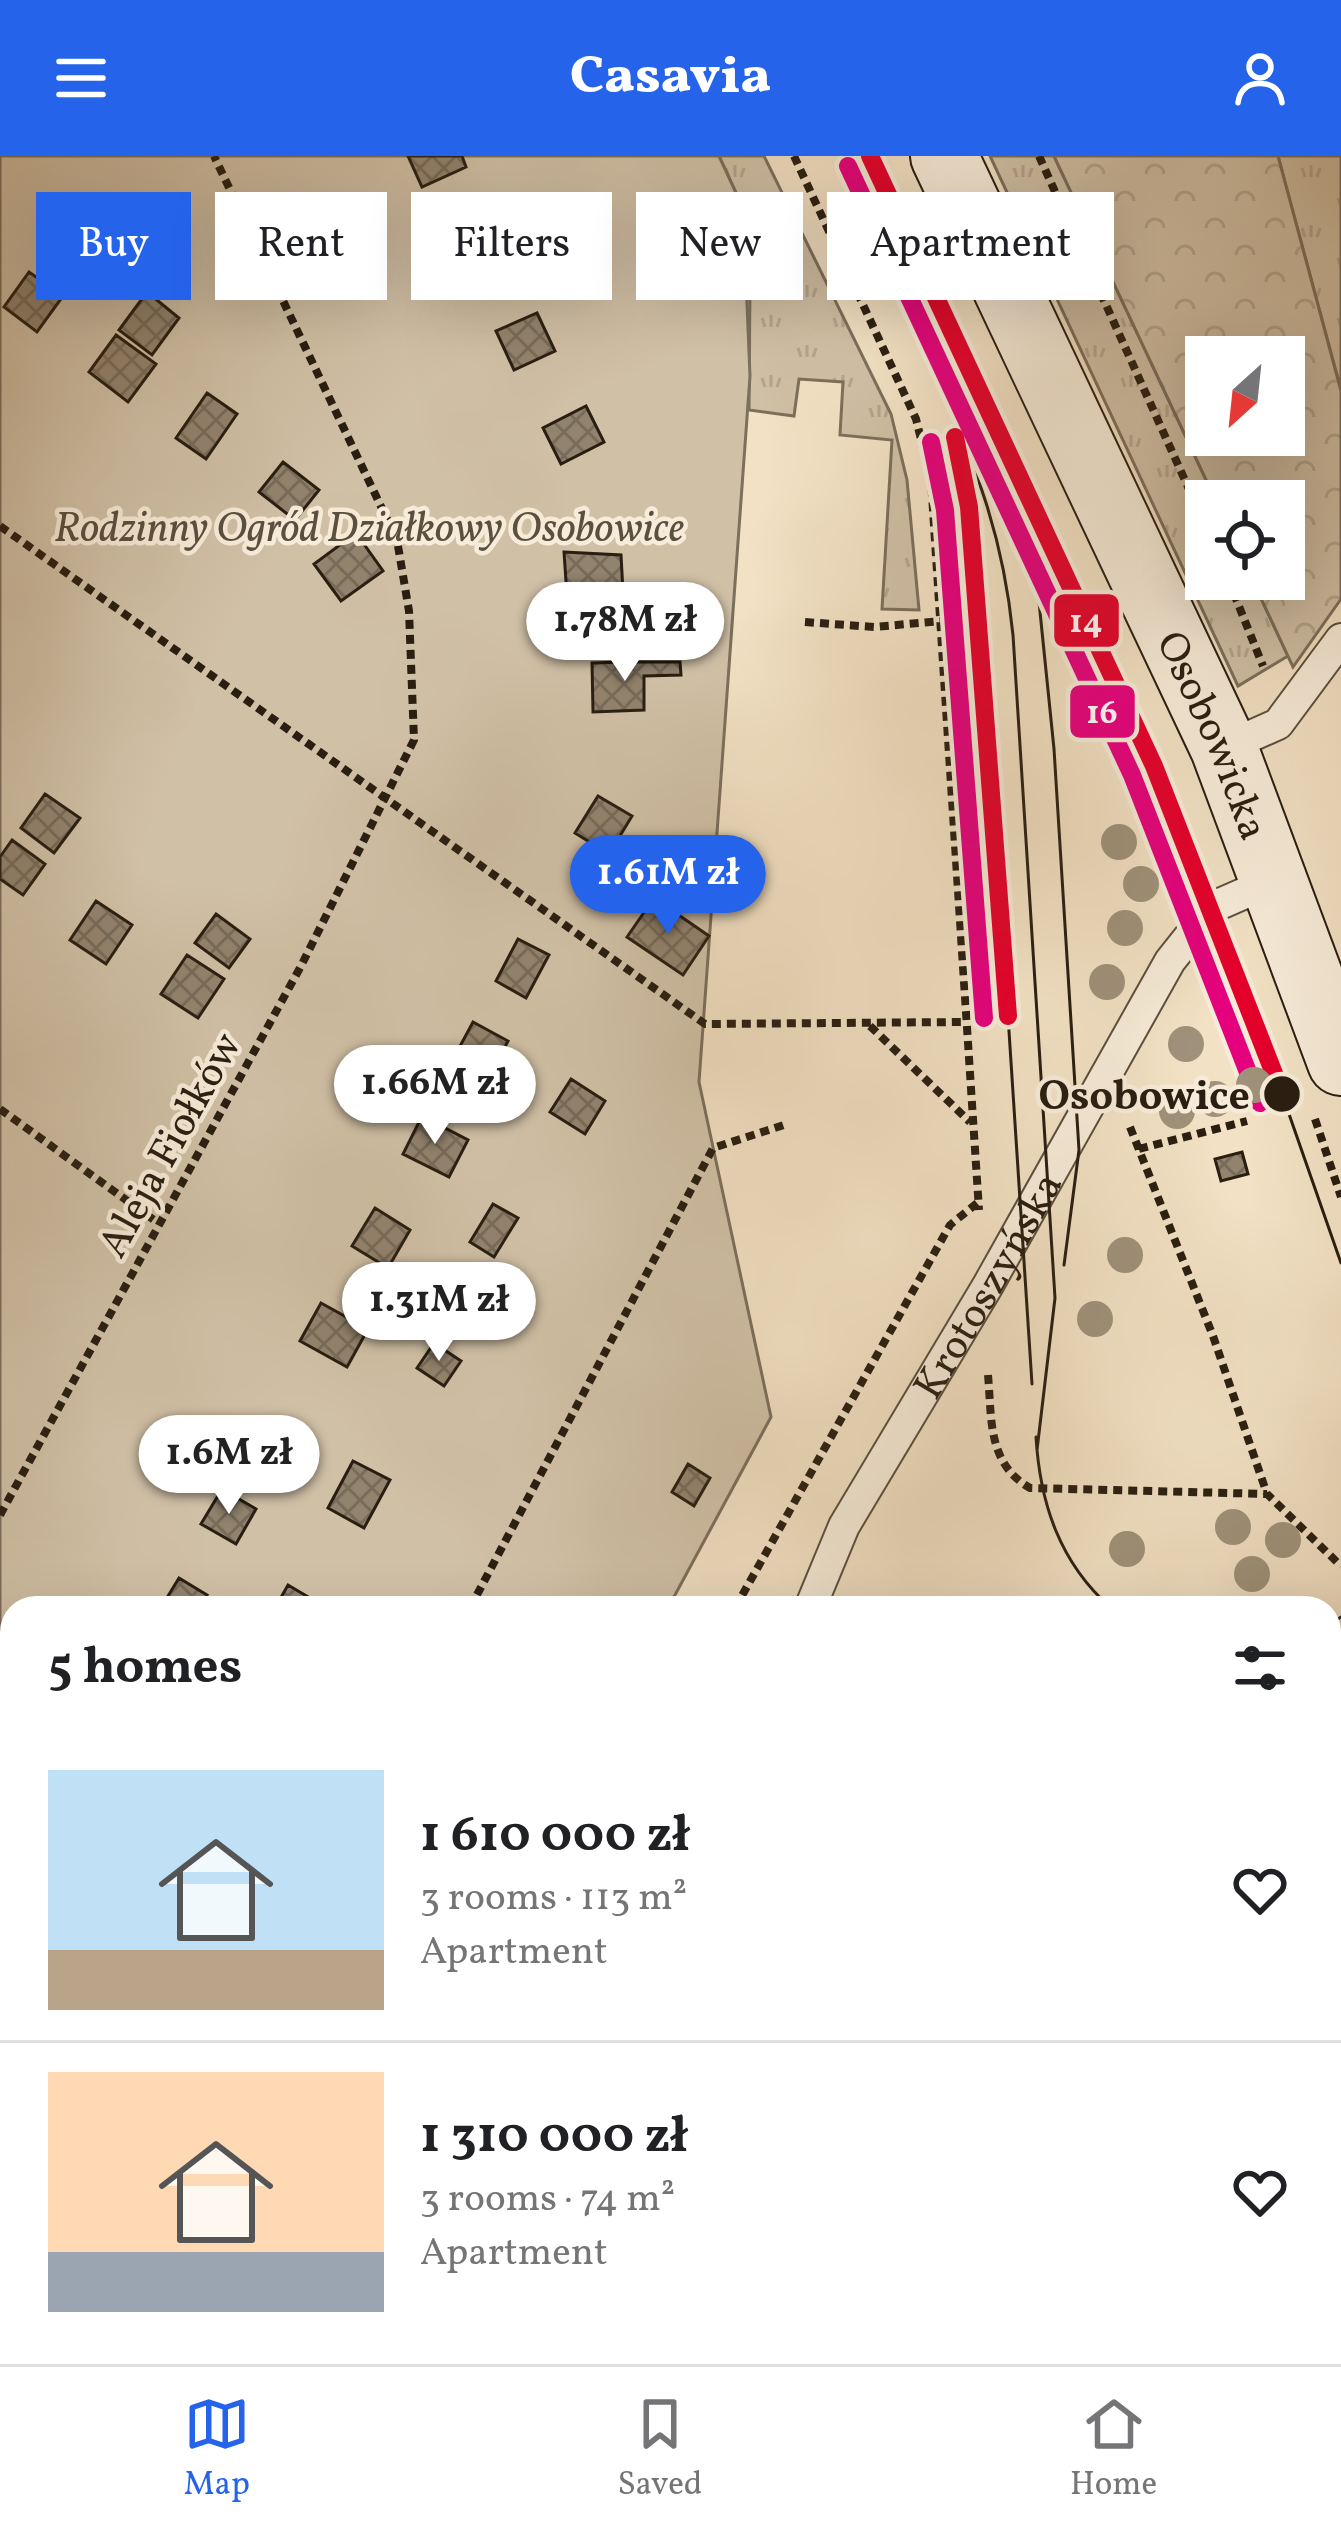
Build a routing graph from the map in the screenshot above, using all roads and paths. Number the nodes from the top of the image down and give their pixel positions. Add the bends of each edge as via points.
1 (214, 156) edge
2 (794, 156) edge
3 (944, 156) edge
4 (1039, 156) edge
5 (1185, 480) edge
6 (0, 526) edge
7 (941, 621) junction
8 (805, 622) dead end
9 (1341, 639) edge
10 (1152, 694) dead end
11 (1224, 748) junction
12 (386, 801) junction
13 (1276, 879) junction
14 (1162, 906) dead end
15 (1252, 971) dead end
16 (1199, 995) dead end
17 (964, 1022) junction
18 (870, 1026) junction
19 (1341, 1062) edge
20 (0, 1108) edge
21 (1125, 1117) dead end
22 (1247, 1121) dead end
23 (971, 1123) junction
24 (787, 1124) dead end
25 (1138, 1149) junction
26 (992, 1187) dead end
27 (979, 1202) junction
28 (158, 1223) junction
29 (987, 1287) junction
30 (1267, 1494) junction
31 (0, 1515) edge
32 (1341, 1566) edge
33 (476, 1596) edge
34 (742, 1596) edge
35 (815, 1596) edge

1 - 12 path, Aleja Fiołków via 384,506 404,567 417,721 410,757
2 - 7 path via 916,419 931,480
3 - 11 street, Osobowicka
4 - 5 path
6 - 12 path
7 - 8 path
7 - 17 path
9 - 11 lane via 1278,724
10 - 14 path via 1099,715 1174,886
11 - 13 street, Osobowicka
12 - 18 path via 705,1024
12 - 28 path, Aleja Fiołków
13 - 19 street, Osobowicka
13 - 29 lane, Krotoszyńska via 1213,907 1169,961
15 - 16 path
17 - 18 path
17 - 23 path
18 - 23 path
20 - 28 path
21 - 25 path
22 - 25 path
23 - 27 path
24 - 33 path via 713,1148
25 - 30 path
26 - 27 path
27 - 29 path
27 - 34 path via 950,1225
28 - 31 path, Aleja Fiołków
29 - 30 path via 995,1451 1018,1481 1043,1491
29 - 35 lane, Krotoszyńska via 844,1526
30 - 32 path

